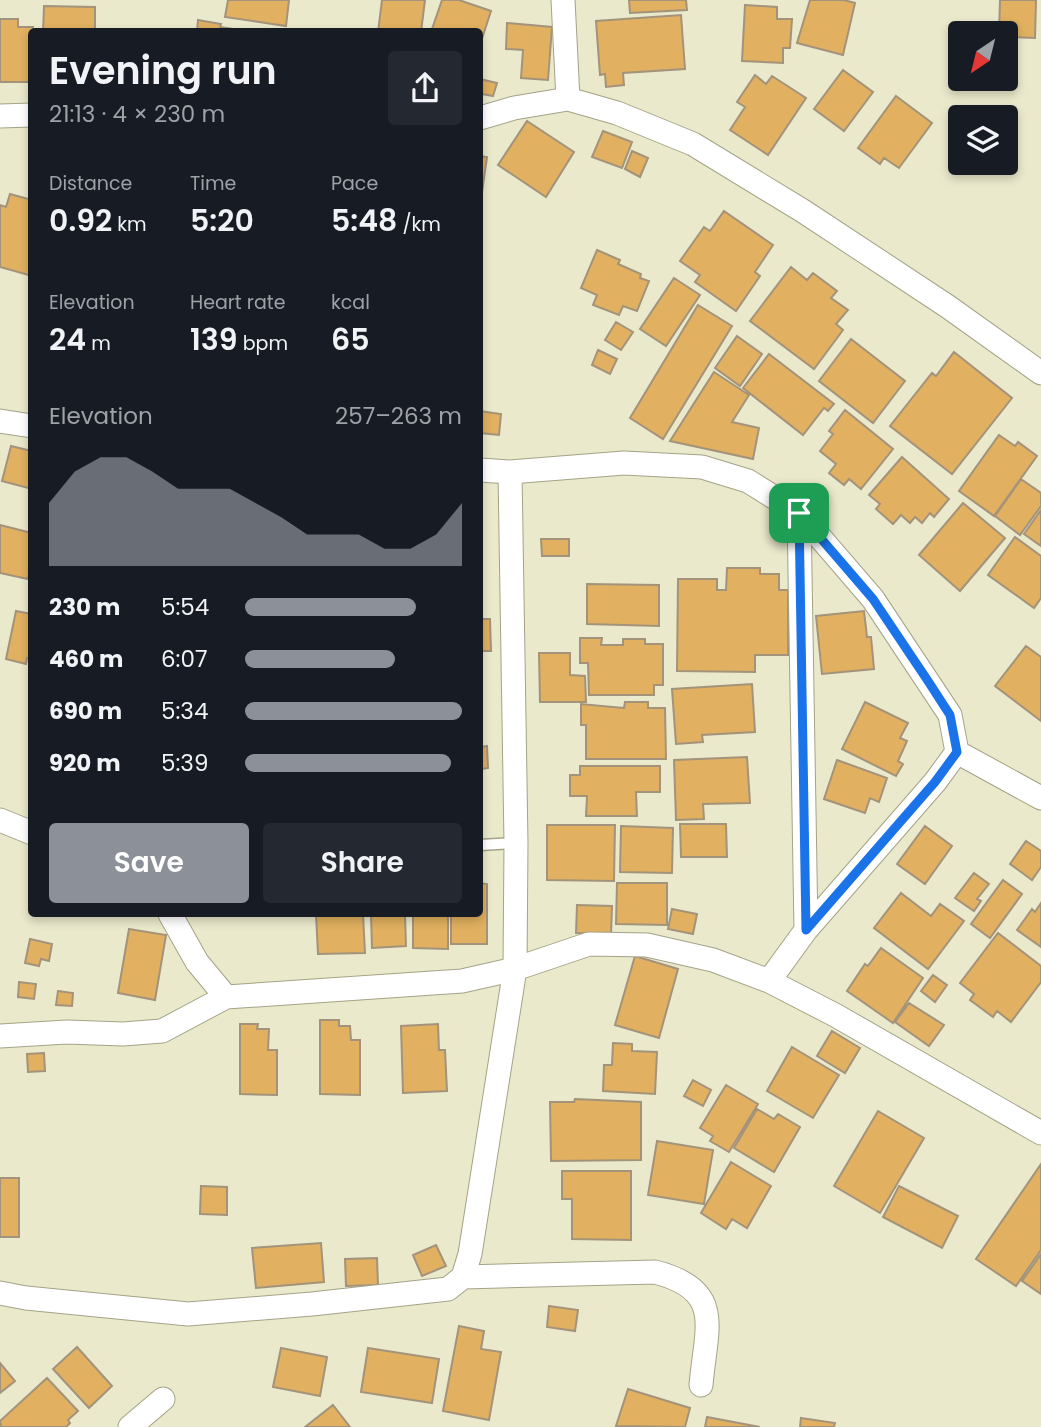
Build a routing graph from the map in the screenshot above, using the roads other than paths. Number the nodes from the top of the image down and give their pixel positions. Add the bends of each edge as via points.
1 (563, 0) edge
2 (568, 99) junction
3 (28, 115) edge
4 (0, 116) edge
5 (483, 117) edge
6 (1041, 373) edge
7 (0, 421) edge
8 (28, 425) edge
9 (483, 470) edge
10 (510, 472) junction
11 (799, 513) junction
12 (957, 752) junction
13 (1041, 799) edge
14 (0, 820) edge
15 (28, 831) edge
16 (516, 843) junction
17 (483, 845) edge
18 (172, 917) edge
19 (806, 930) junction
20 (515, 969) junction
21 (769, 981) junction
22 (226, 997) junction
23 (0, 1036) edge
24 (1041, 1133) edge
25 (463, 1277) junction
26 (0, 1293) edge
27 (701, 1385) dead end
28 (163, 1399) dead end
29 (130, 1427) edge

1 - 2 street
2 - 5 street
2 - 6 street via 693,144 947,306
3 - 4 street
7 - 8 street
9 - 10 street
10 - 11 street via 624,463 702,467 748,481
10 - 16 street
11 - 12 street via 873,599 921,671 950,715
11 - 19 street
12 - 13 street
12 - 19 street
14 - 15 street
16 - 17 lane
16 - 20 street
18 - 22 street via 197,962
19 - 21 street
20 - 21 street via 589,944 647,945 713,960
20 - 22 street via 462,981
20 - 25 street
21 - 24 street
22 - 23 street via 162,1031
25 - 26 street via 448,1289 188,1314
25 - 27 street via 655,1272 679,1278 699,1294 707,1311
28 - 29 street

